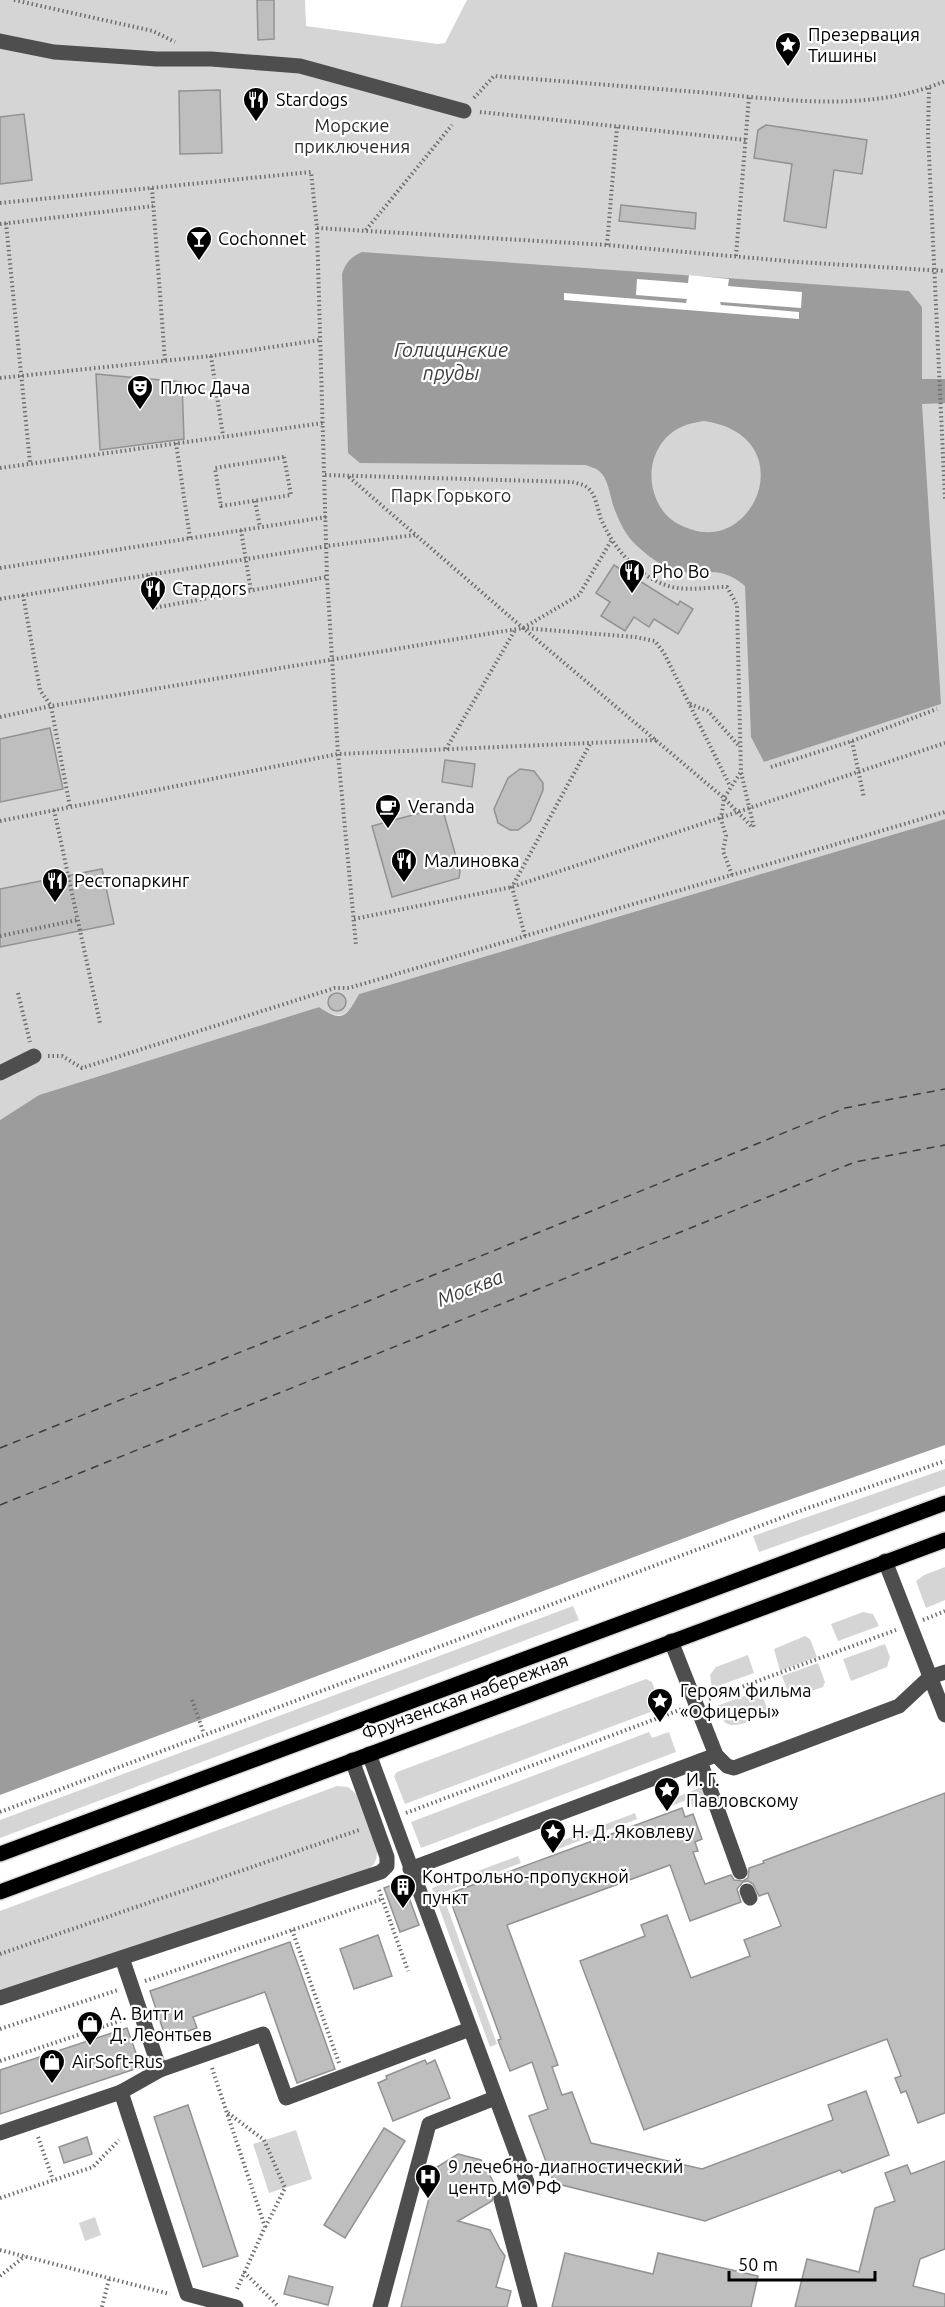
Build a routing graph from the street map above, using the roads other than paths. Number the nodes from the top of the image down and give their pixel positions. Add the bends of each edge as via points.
1 (0, 41) edge
2 (464, 111) road end
3 (34, 1056) road end
4 (0, 1072) edge
5 (945, 1503) edge
6 (945, 1540) edge
7 (885, 1561) junction
8 (671, 1641) junction
9 (945, 1672) edge
10 (930, 1677) junction
11 (945, 1715) edge
12 (369, 1754) junction
13 (716, 1755) junction
14 (352, 1760) junction
15 (700, 1761) junction
16 (0, 1854) edge
17 (410, 1869) junction
18 (740, 1872) dead end
19 (0, 1892) edge
20 (122, 1958) junction
21 (0, 1998) edge
22 (470, 2029) junction
23 (160, 2070) junction
24 (121, 2092) junction
25 (495, 2098) junction
26 (0, 2133) edge
27 (526, 2182) dead end
28 (501, 2199) dead end
29 (232, 2306) edge
30 (380, 2307) edge
31 (530, 2307) edge

1 - 2 lane via 54,52 300,66
3 - 4 lane
5 - 16 main road, Фрунзенская набережная
6 - 7 main road, Фрунзенская набережная
7 - 8 main road, Фрунзенская набережная
7 - 10 lane
8 - 12 main road, Фрунзенская набережная
8 - 13 lane
9 - 10 lane
10 - 11 lane
10 - 13 lane via 899,1706 734,1768
12 - 14 main road, Фрунзенская набережная
12 - 17 lane
13 - 15 lane
14 - 19 main road, Фрунзенская набережная
14 - 20 lane via 387,1857 387,1866 381,1872
15 - 17 lane
15 - 18 lane
17 - 22 lane
20 - 21 lane
20 - 23 lane
22 - 23 lane via 286,2098 263,2034
22 - 25 lane
23 - 24 lane
24 - 26 lane
24 - 29 lane via 187,2294
25 - 27 lane
25 - 30 lane via 429,2124
28 - 31 lane

